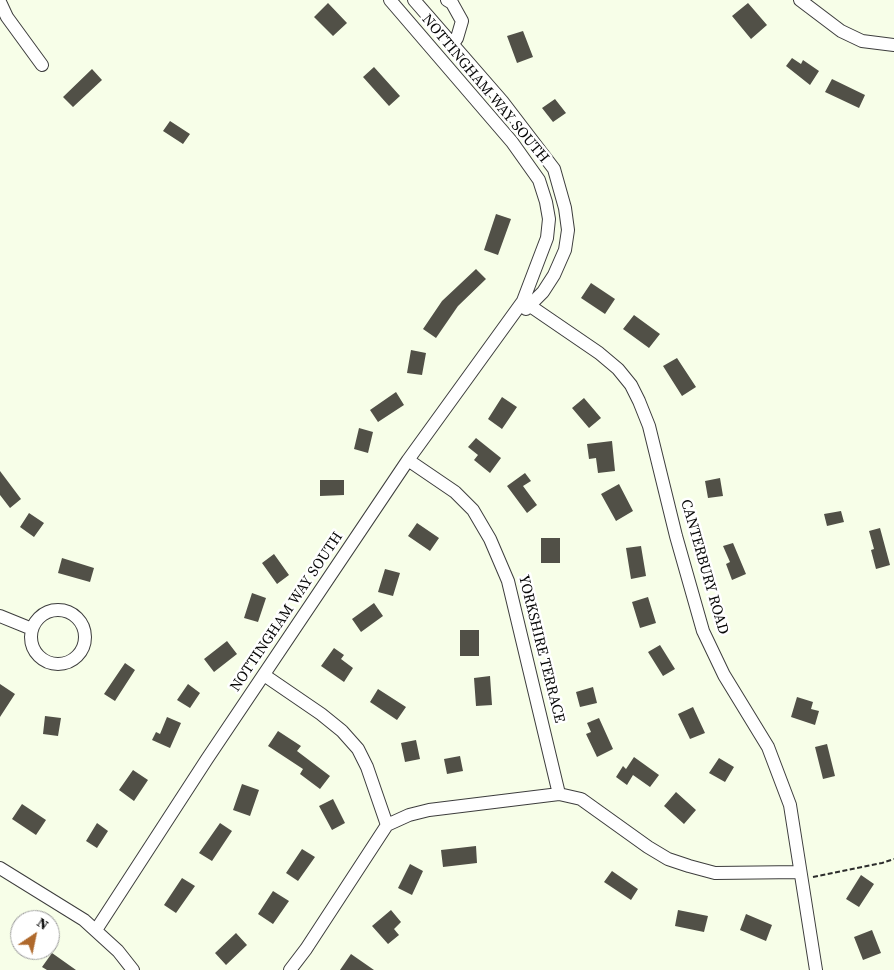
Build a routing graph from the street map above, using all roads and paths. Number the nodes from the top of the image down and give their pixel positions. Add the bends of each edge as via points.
1 (390, 0) edge
2 (447, 0) edge
3 (800, 0) edge
4 (418, 1) edge
5 (0, 2) edge
6 (453, 44) junction
7 (894, 45) edge
8 (42, 65) dead end
9 (527, 303) junction
10 (408, 460) junction
11 (0, 616) edge
12 (32, 630) junction
13 (264, 675) junction
14 (559, 794) junction
15 (387, 825) junction
16 (894, 859) edge
17 (0, 868) edge
18 (800, 875) junction
19 (96, 930) junction
20 (133, 970) edge
21 (290, 970) edge
22 (816, 970) edge

1 - 9 street, NOTTINGHAM WAY SOUTH via 512,142 539,180 549,219 547,238
2 - 6 street, NOTTINGHAM WAY SOUTH via 462,21
3 - 7 street via 841,31 862,41
4 - 6 street, NOTTINGHAM WAY SOUTH
5 - 8 street
6 - 9 street, NOTTINGHAM WAY SOUTH via 541,150 554,169 561,190 568,230 565,250 554,275
9 - 10 street, NOTTINGHAM WAY SOUTH via 512,316
9 - 18 street, CANTERBURY ROAD via 599,353 631,385 649,426 703,631 724,675 778,769 790,805
10 - 13 street, NOTTINGHAM WAY SOUTH
10 - 14 street, YORKSHIRE TERRACE via 455,492 473,510 490,539 508,581
11 - 12 street
12 - 12 street via 43,614 55,610 68,612 81,625 84,643 73,659 61,664 48,662 33,649
13 - 15 street via 321,714 358,748
13 - 19 street, NOTTINGHAM WAY SOUTH
14 - 15 street via 429,810
14 - 18 street via 582,799 648,847 689,866 715,873
15 - 21 street
16 - 18 path
17 - 19 street
18 - 22 street, CANTERBURY ROAD
19 - 20 street

